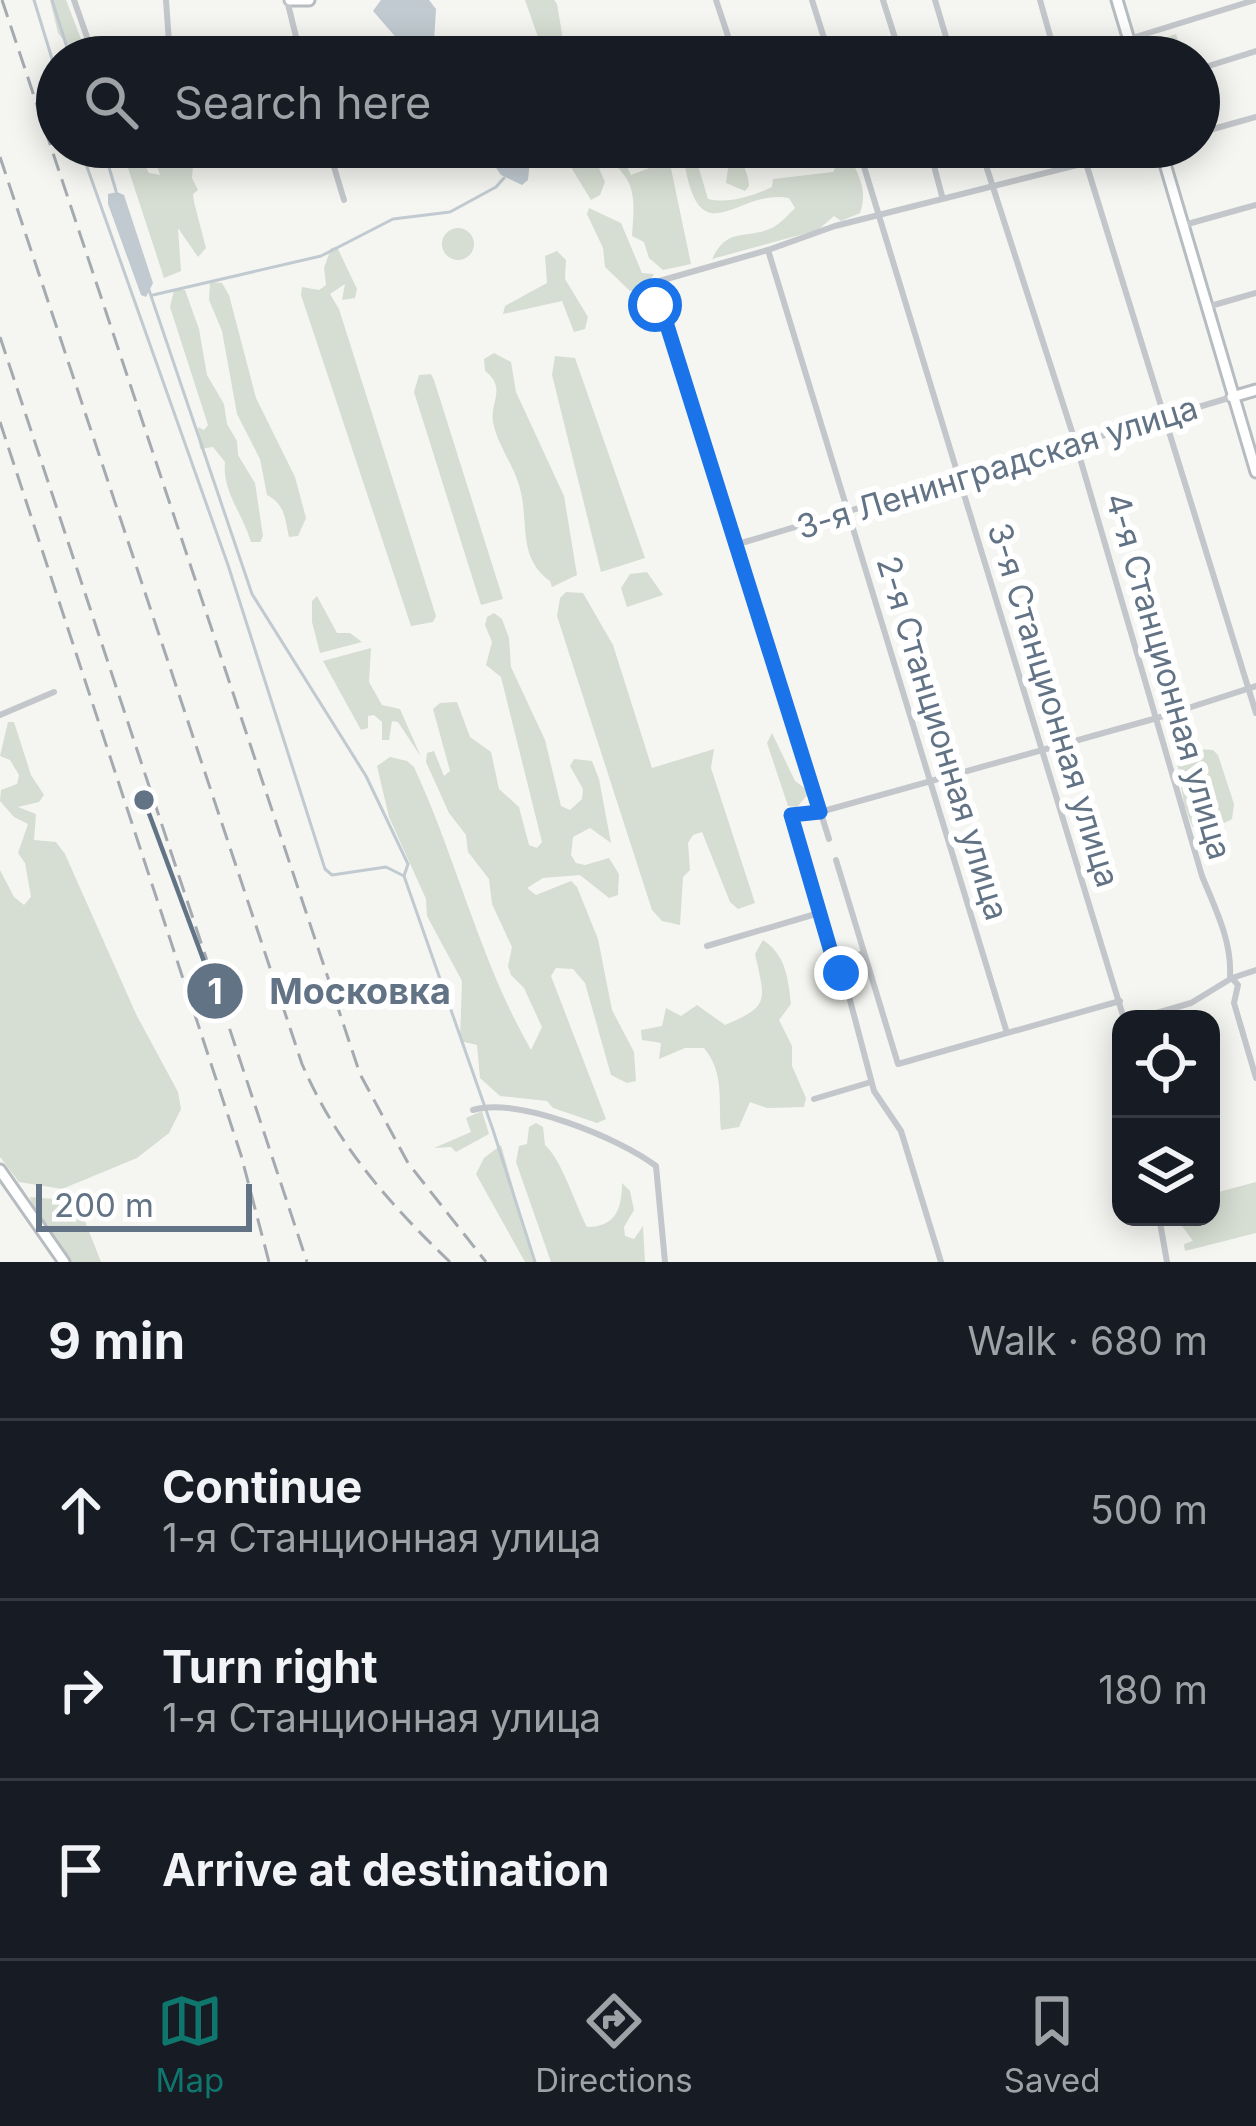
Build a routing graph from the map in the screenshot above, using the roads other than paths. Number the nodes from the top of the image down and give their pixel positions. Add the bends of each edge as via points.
1 (74, 0) edge
2 (166, 0) edge
3 (288, 0) edge
4 (309, 0) edge
5 (716, 0) edge
6 (812, 0) edge
7 (884, 0) edge
8 (934, 0) edge
9 (1040, 0) edge
10 (1118, 0) edge
11 (1255, 0) edge
12 (87, 36) edge
13 (169, 36) edge
14 (296, 36) edge
15 (728, 36) dead end
16 (823, 36) edge
17 (895, 36) edge
18 (945, 36) edge
19 (1050, 36) edge
20 (1128, 36) edge
21 (1139, 36) edge
22 (1256, 51) edge
23 (1220, 62) edge
24 (1256, 117) edge
25 (1220, 127) edge
26 (334, 168) edge
27 (865, 168) edge
28 (935, 168) edge
29 (987, 168) edge
30 (1068, 168) edge
31 (1087, 168) edge
32 (1166, 168) edge
33 (992, 185) junction
34 (942, 196) junction
35 (344, 200) dead end
36 (1256, 205) edge
37 (879, 214) junction
38 (1183, 226) junction
39 (768, 250) junction
40 (1256, 293) edge
41 (1206, 307) junction
42 (1256, 390) edge
43 (1232, 397) junction
44 (1163, 416) junction
45 (1075, 441) junction
46 (1256, 472) edge
47 (959, 477) junction
48 (848, 510) junction
49 (738, 544) junction
50 (1252, 687) edge
51 (54, 692) dead end
52 (1256, 712) edge
53 (0, 716) edge
54 (1157, 718) junction
55 (1040, 749) junction
56 (931, 779) junction
57 (820, 812) junction
58 (829, 838) dead end
59 (836, 860) dead end
60 (819, 913) junction
61 (707, 946) dead end
62 (864, 952) junction
63 (834, 962) junction
64 (1256, 970) edge
65 (1232, 978) junction
66 (1120, 1001) junction
67 (1122, 1010) edge
68 (1167, 1010) edge
69 (1007, 1033) junction
70 (1256, 1078) edge
71 (871, 1082) junction
72 (814, 1099) dead end
73 (473, 1110) dead end
74 (0, 1170) edge
75 (1160, 1226) edge
76 (64, 1262) edge
77 (665, 1262) edge
78 (941, 1262) edge
79 (1166, 1262) edge

1 - 12 street
2 - 13 street
3 - 4 main road
3 - 14 street
5 - 15 street
6 - 16 street
7 - 17 street
8 - 18 street
9 - 19 street
10 - 20 main road
11 - 21 street
22 - 23 street
24 - 25 street
26 - 35 street
27 - 37 street, 3-я Станционная улица
28 - 34 street
29 - 33 street, 4-я Станционная улица
30 - 33 street
31 - 44 street
32 - 38 main road
33 - 34 street
33 - 45 street, 4-я Станционная улица
34 - 37 street
36 - 38 street
37 - 39 street
37 - 47 street, 3-я Станционная улица
38 - 41 main road
39 - 48 street, 2-я Станционная улица
39 - 49 street via 656,282 648,298 665,319
40 - 41 street
41 - 43 main road
42 - 43 main road, 3-я Ленинградская улица
43 - 44 street, 3-я Ленинградская улица
43 - 46 main road
44 - 45 street, 3-я Ленинградская улица
44 - 50 street
45 - 47 street, 3-я Ленинградская улица
45 - 54 street, 4-я Станционная улица
47 - 48 street, 3-я Ленинградская улица
47 - 55 street, 3-я Станционная улица
48 - 49 street, 3-я Ленинградская улица
48 - 56 street, 2-я Станционная улица
49 - 57 street
50 - 52 street
50 - 54 street
51 - 53 street
54 - 55 street
54 - 65 street, 4-я Станционная улица
55 - 56 street
55 - 66 street, 3-я Станционная улица
56 - 57 street
56 - 69 street, 2-я Станционная улица
57 - 58 street
57 - 60 street via 791,815
59 - 62 street
60 - 61 street
60 - 63 street
62 - 63 street
62 - 69 street via 898,1064
63 - 71 street
64 - 65 street
65 - 68 street
65 - 70 street, 4-я Станционная улица
66 - 67 street, 3-я Станционная улица
66 - 69 street
71 - 72 street
71 - 78 street via 902,1131
73 - 77 street via 500,1105 542,1117 656,1166
74 - 76 main road
75 - 79 street

